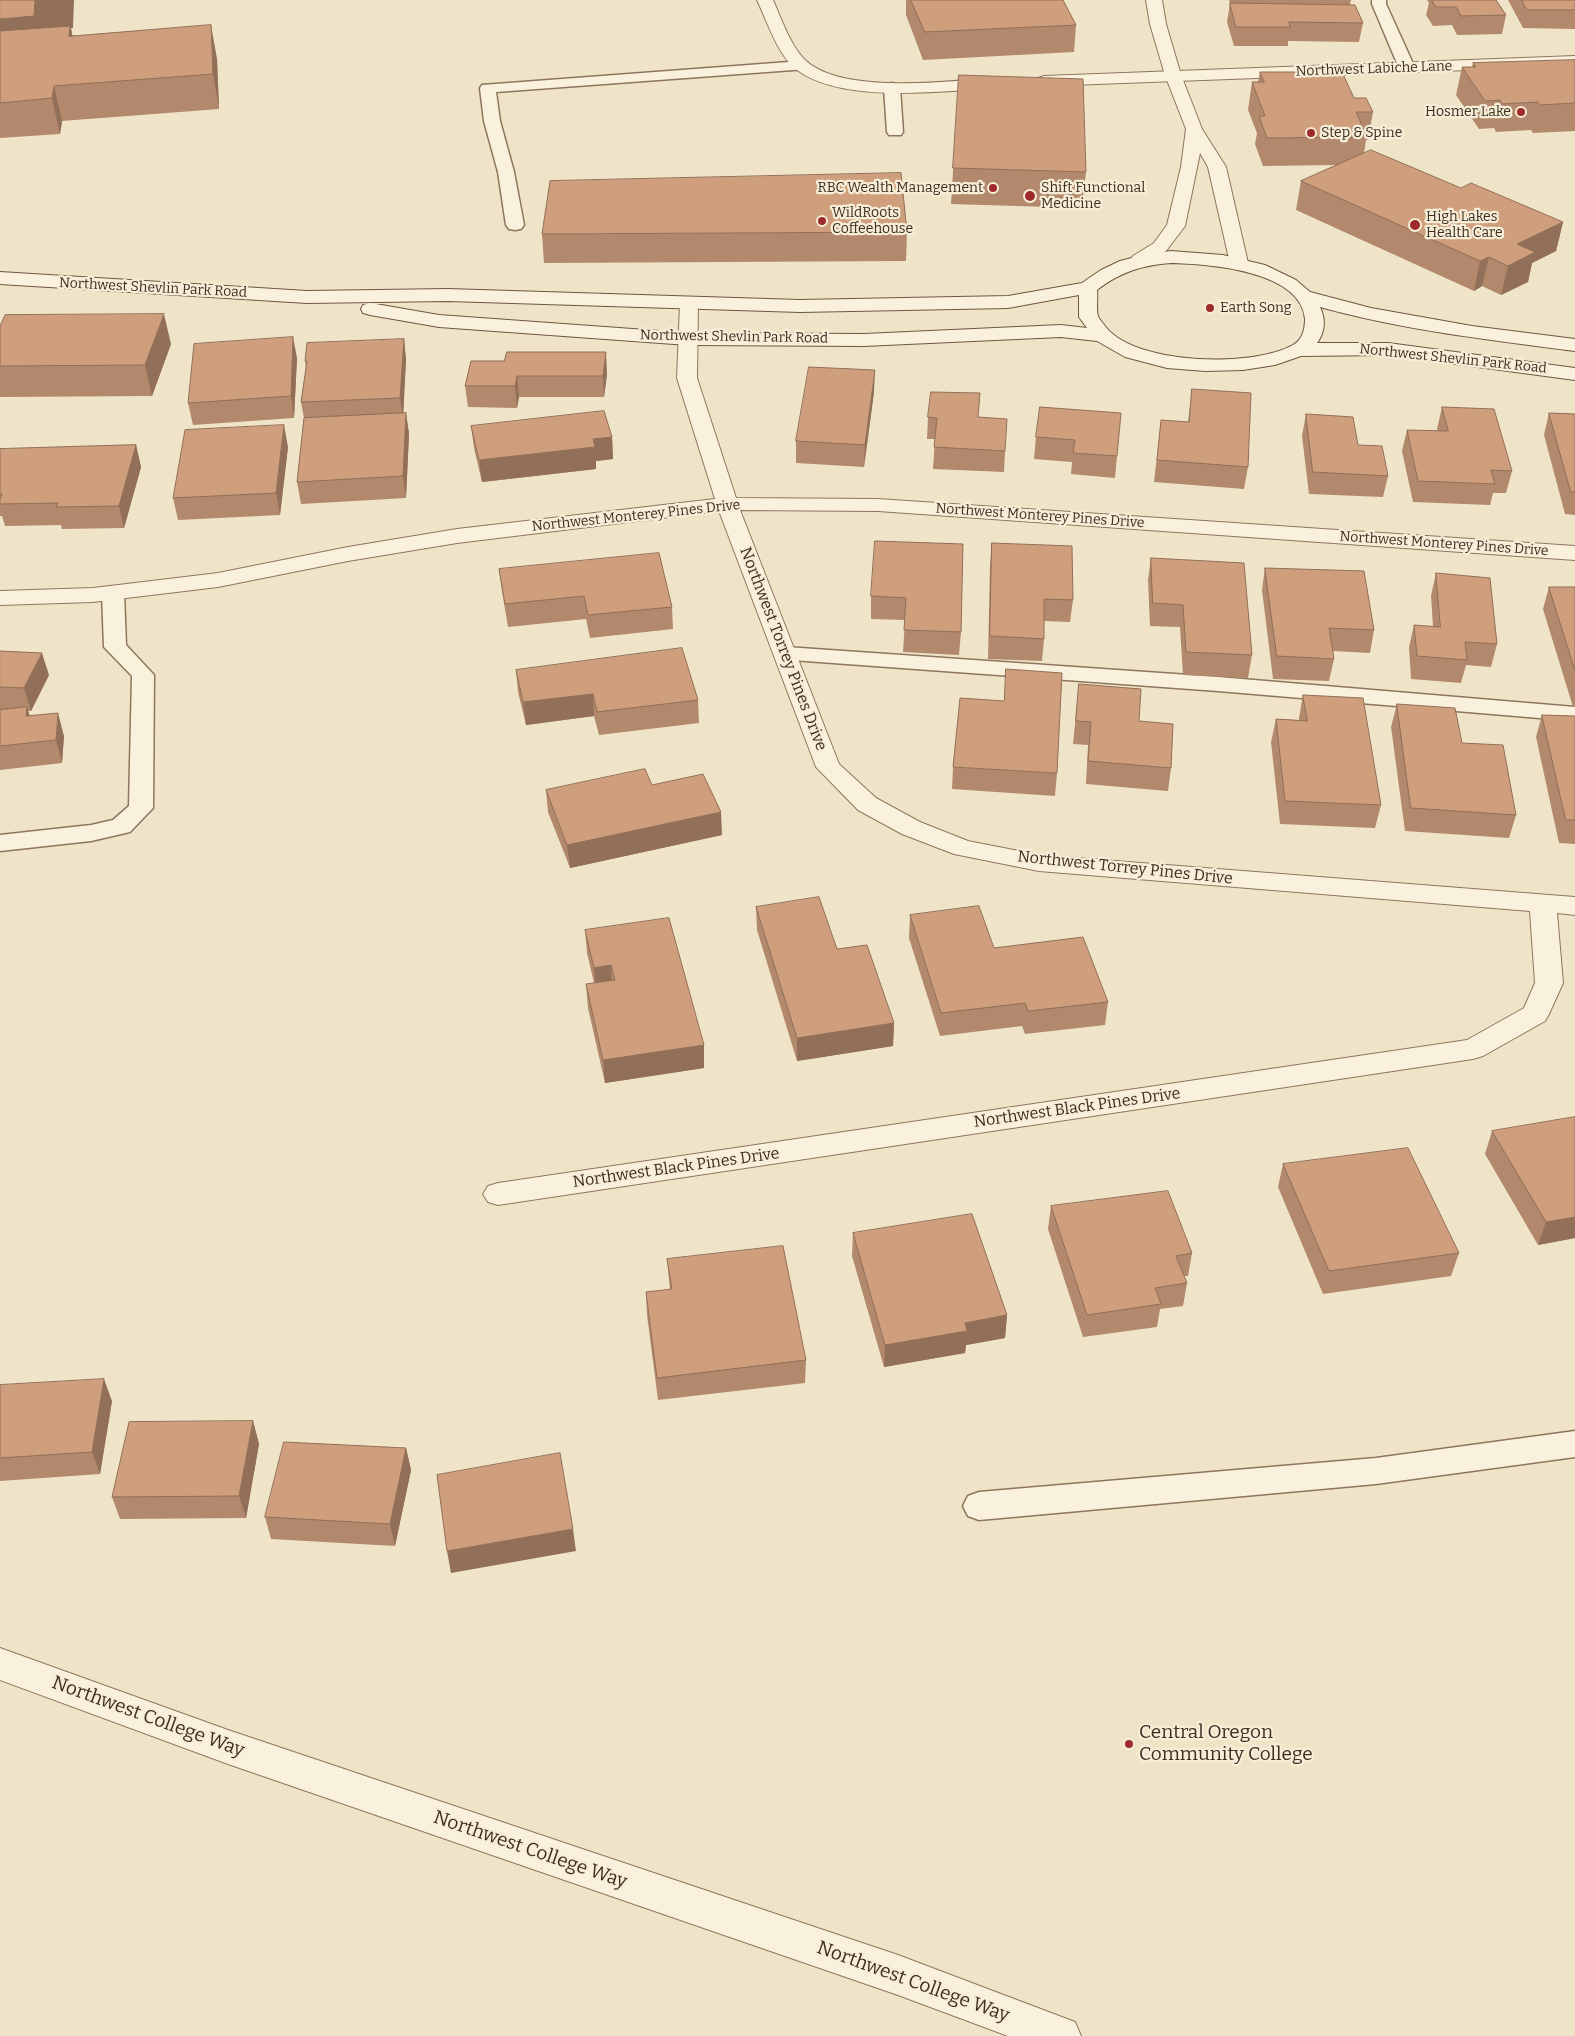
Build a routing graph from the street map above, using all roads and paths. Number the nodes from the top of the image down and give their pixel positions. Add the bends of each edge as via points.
1 (765, 0) edge
2 (1154, 0) edge
3 (1379, 0) edge
4 (1575, 61) edge
5 (802, 66) junction
6 (1407, 68) junction
7 (1173, 75) junction
8 (1030, 82) edge
9 (1010, 83) edge
10 (892, 88) junction
11 (1194, 129) junction
12 (895, 132) dead end
13 (515, 225) dead end
14 (1139, 260) junction
15 (1239, 264) junction
16 (0, 278) edge
17 (1088, 288) junction
18 (1304, 296) junction
19 (307, 297) junction
20 (689, 304) junction
21 (1103, 336) junction
22 (688, 339) junction
23 (1575, 345) edge
24 (1300, 350) junction
25 (1575, 374) edge
26 (727, 504) junction
27 (1575, 553) edge
28 (113, 593) junction
29 (0, 598) edge
30 (786, 654) junction
31 (1575, 714) edge
32 (0, 844) edge
33 (1542, 904) junction
34 (1575, 906) edge
35 (498, 1194) dead end
36 (1575, 1444) edge
37 (979, 1506) dead end
38 (0, 1664) edge
39 (1060, 2036) edge

1 - 5 street
2 - 7 street
3 - 6 lane
4 - 6 street, Northwest Labiche Lane
5 - 10 street via 847,84
5 - 13 lane via 488,88
6 - 7 street, Northwest Labiche Lane
7 - 8 street, Northwest Labiche Lane
7 - 11 street
9 - 10 street
10 - 12 lane
11 - 14 street via 1190,167 1176,226 1160,247
11 - 15 street via 1217,167
14 - 15 street via 1171,256
14 - 17 street via 1114,270
15 - 18 street via 1266,272
16 - 19 street, Northwest Shevlin Park Road
17 - 20 street, Northwest Shevlin Park Road via 1008,302 882,306
17 - 21 street via 1085,300 1088,312
18 - 23 street, Northwest Shevlin Park Road via 1394,319
18 - 24 street via 1315,316 1314,333
19 - 20 street, Northwest Shevlin Park Road via 448,295
19 - 22 street, Northwest Shevlin Park Road via 439,321
20 - 22 street, Northwest Torrey Pines Drive
21 - 22 street, Northwest Shevlin Park Road via 1061,331 864,340
21 - 24 street, Northwest Shevlin Park Road via 1137,355 1169,363 1207,366 1273,360
22 - 26 street, Northwest Torrey Pines Drive via 687,378
24 - 25 street, Northwest Shevlin Park Road via 1388,349
26 - 27 street, Northwest Monterey Pines Drive via 878,505
26 - 28 street, Northwest Monterey Pines Drive via 457,536 218,580
26 - 30 street, Northwest Torrey Pines Drive
28 - 29 street, Northwest Monterey Pines Drive
28 - 32 lane via 115,646 143,675 141,808 121,826 114,828
30 - 31 lane via 1218,684
30 - 33 street, Northwest Torrey Pines Drive via 828,766 868,804 911,828 963,848 1039,863
33 - 34 street, Northwest Torrey Pines Drive
33 - 35 street, Northwest Black Pines Drive via 1549,983 1535,1014 1473,1049
36 - 37 lane via 1376,1471
38 - 39 street, Northwest College Way via 228,1747 898,1975

